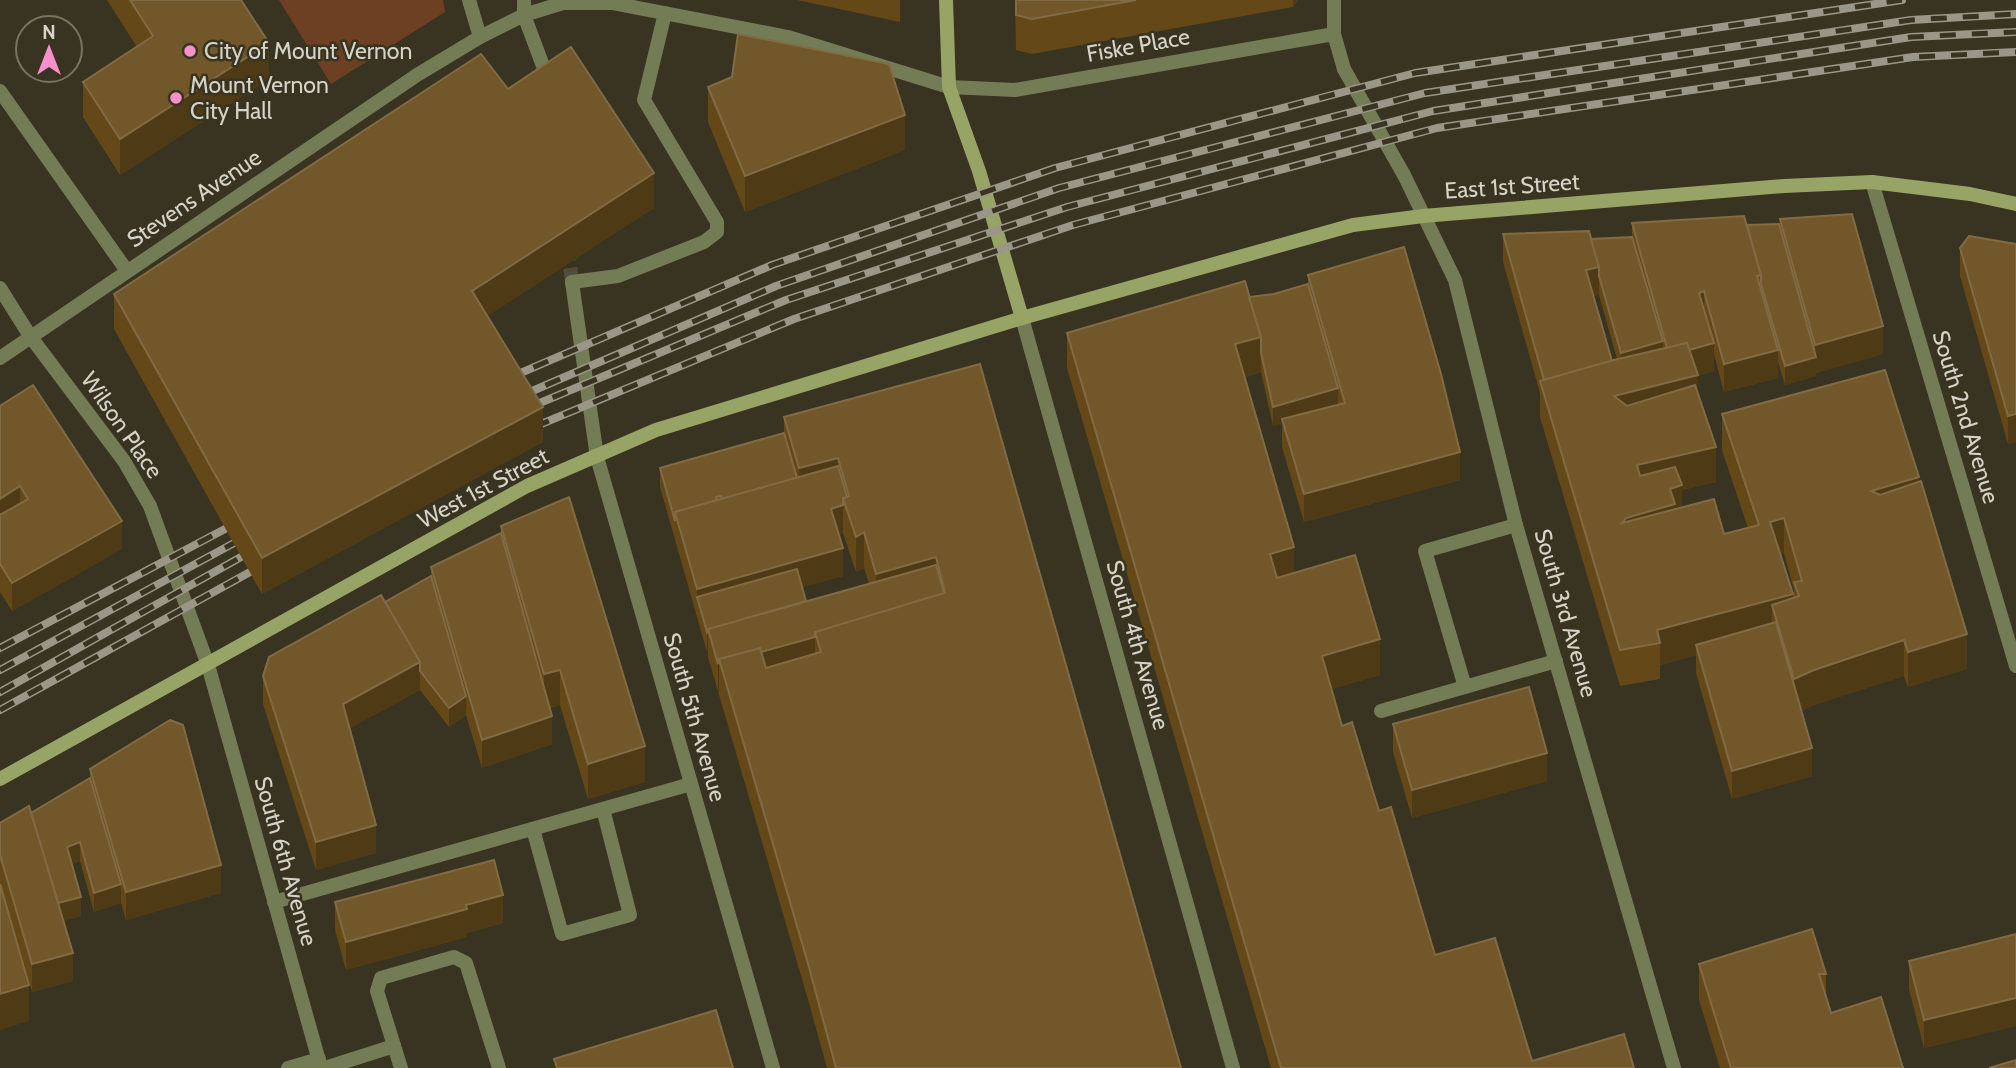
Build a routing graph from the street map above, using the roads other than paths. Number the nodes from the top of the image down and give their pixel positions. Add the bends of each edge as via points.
1 (469, 0) edge
2 (946, 0) edge
3 (1335, 0) edge
4 (524, 8) edge
5 (665, 13) junction
6 (1334, 34) junction
7 (480, 37) junction
8 (549, 82) edge
9 (949, 87) junction
10 (0, 90) edge
11 (1871, 182) junction
12 (2016, 204) edge
13 (1423, 216) junction
14 (127, 271) junction
15 (0, 288) edge
16 (1022, 318) junction
17 (30, 337) junction
18 (0, 358) edge
19 (597, 457) junction
20 (1516, 525) junction
21 (1556, 661) junction
22 (208, 665) junction
23 (2016, 666) edge
24 (1465, 687) junction
25 (1381, 711) dead end
26 (0, 779) edge
27 (691, 784) junction
28 (603, 809) junction
29 (533, 829) junction
30 (274, 902) junction
31 (394, 1046) junction
32 (322, 1065) edge
33 (288, 1068) edge
34 (401, 1068) edge
35 (499, 1068) edge
36 (773, 1068) edge
37 (1233, 1068) edge
38 (1674, 1068) edge

1 - 7 street
2 - 9 main road, South 4th Avenue
3 - 6 street, South 3rd Avenue
4 - 5 street, Stevens Avenue via 612,3
4 - 7 street, Stevens Avenue
4 - 8 street
5 - 9 street, Fiske Place via 788,37
5 - 19 street, South 5th Avenue via 644,100 717,222 717,232 704,242 618,276 572,282
6 - 9 street, Fiske Place via 1015,90
6 - 13 street, South 3rd Avenue via 1344,69
7 - 14 street, Stevens Avenue
9 - 16 main road, South 4th Avenue
10 - 14 street
11 - 12 main road, East 1st Street
11 - 13 main road, East 1st Street
11 - 23 street, South 2nd Avenue
13 - 16 main road, East 1st Street via 1353,225
13 - 20 street, South 3rd Avenue via 1455,280
14 - 17 street, Stevens Avenue
15 - 17 street, Wilson Place
16 - 19 main road, West 1st Street via 656,430
16 - 37 street, South 4th Avenue
17 - 18 street, Stevens Avenue
17 - 22 street, Wilson Place via 124,461 150,506
19 - 22 main road, West 1st Street via 527,486
19 - 27 street, South 5th Avenue
20 - 21 street, South 3rd Avenue
20 - 24 street via 1424,551
21 - 24 street
21 - 38 street, South 3rd Avenue
22 - 26 main road, West 1st Street
22 - 30 street, South 6th Avenue
24 - 25 street
27 - 28 street
27 - 36 street, South 5th Avenue
28 - 29 street
28 - 29 street via 630,915 596,925 562,934
29 - 30 street
30 - 32 street, South 6th Avenue
31 - 32 street
31 - 34 street
31 - 35 street via 377,991 381,978 454,957 466,963
32 - 33 street

